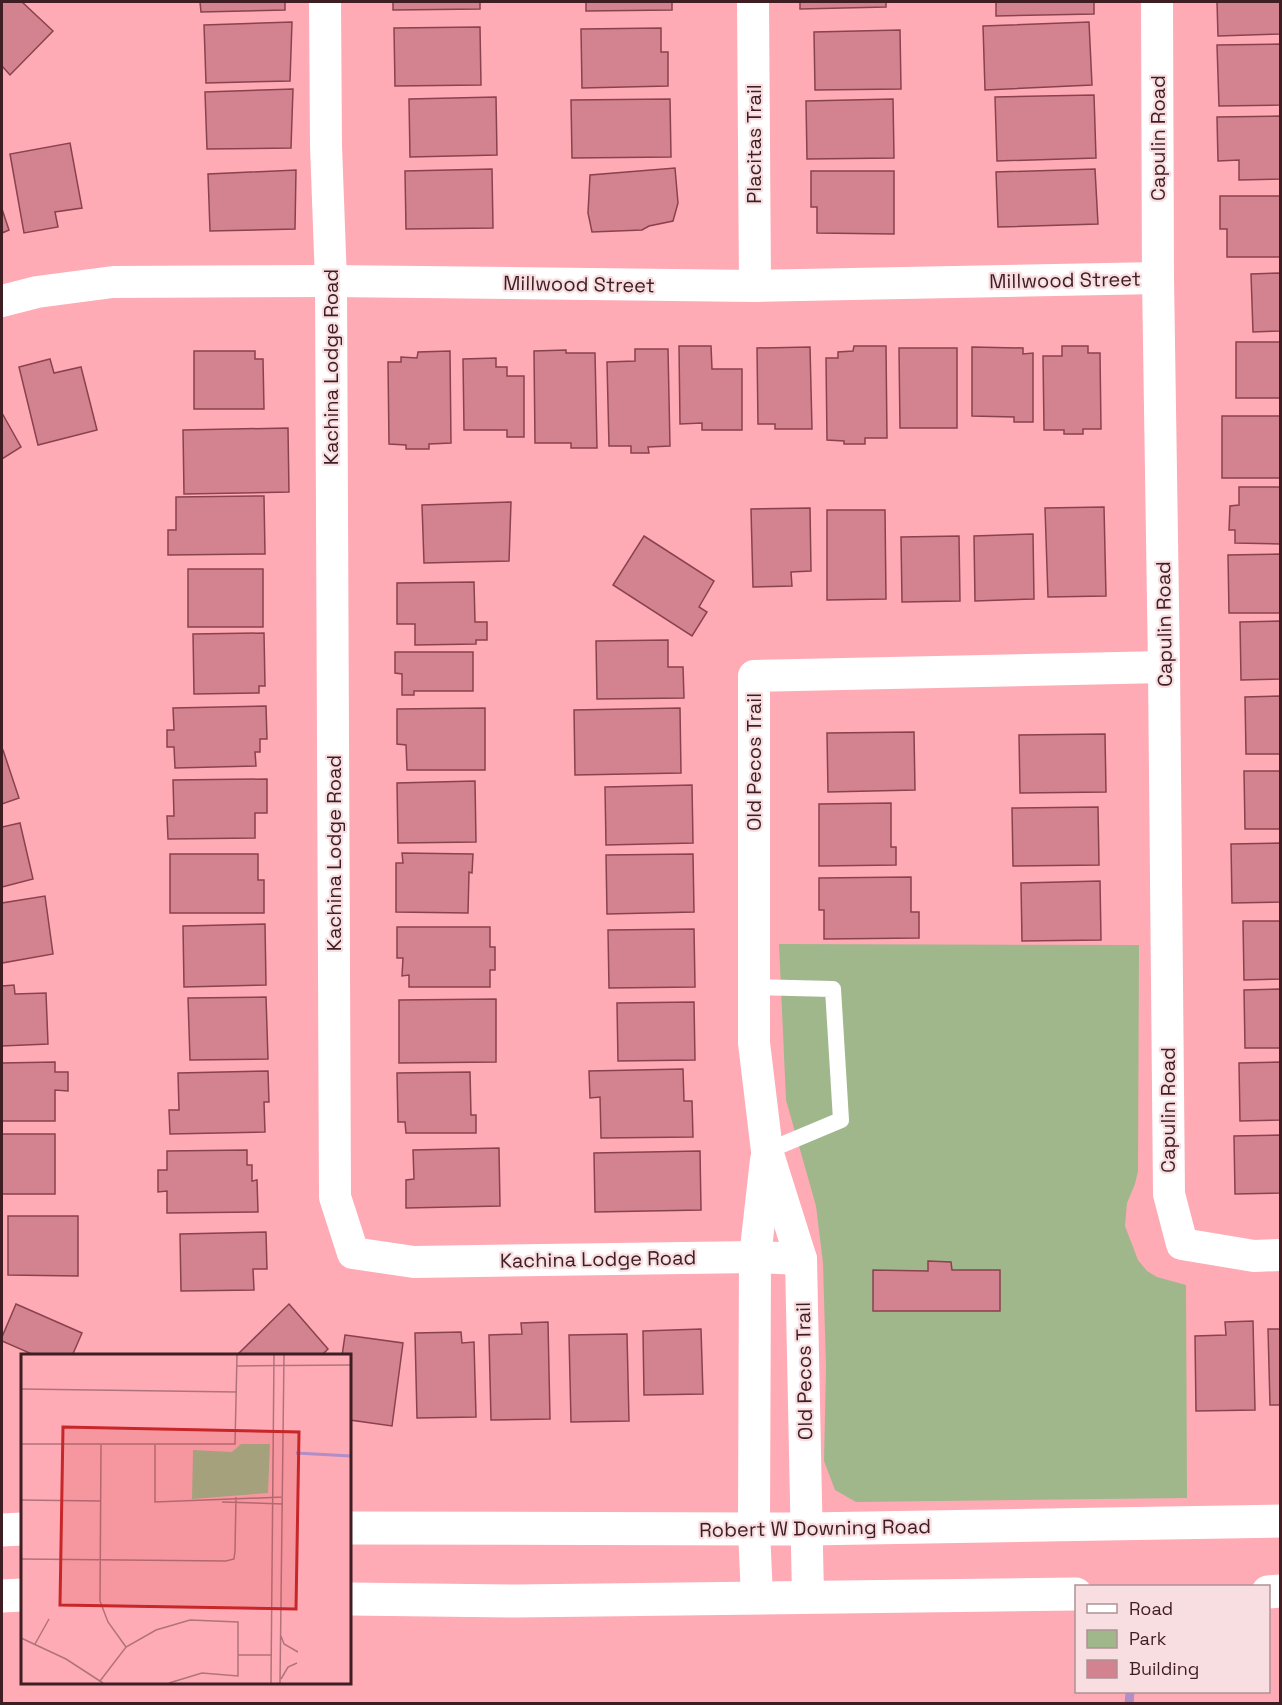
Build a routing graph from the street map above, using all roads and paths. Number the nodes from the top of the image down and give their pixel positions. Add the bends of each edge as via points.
1 (325, 2) edge
2 (753, 2) edge
3 (1157, 2) edge
4 (1158, 278) junction
5 (331, 282) junction
6 (755, 286) junction
7 (2, 301) edge
8 (1164, 667) junction
9 (754, 987) junction
10 (767, 1151) junction
11 (1281, 1255) edge
12 (755, 1257) junction
13 (801, 1259) junction
14 (1281, 1521) edge
15 (351, 1528) edge
16 (21, 1529) edge
17 (754, 1529) junction
18 (807, 1529) junction
19 (2, 1530) edge
20 (1075, 1594) edge
21 (21, 1595) edge
22 (2, 1596) edge
23 (808, 1597) junction
24 (757, 1598) junction
25 (351, 1599) edge

1 - 5 street, Kachina Lodge Road
2 - 6 street, Placitas Trail
3 - 4 street, Capulin Road
4 - 6 street, Millwood Street
4 - 8 street, Capulin Road
5 - 6 street, Millwood Street
5 - 7 street, Millwood Street via 113,282 37,291
5 - 12 street, Kachina Lodge Road via 335,1197 353,1253 414,1262
8 - 9 street, Old Pecos Trail via 754,676
8 - 11 street, Capulin Road via 1169,1194 1182,1244 1254,1256
9 - 10 street, Old Pecos Trail via 754,1043
9 - 10 lane via 832,988 841,1120
10 - 12 street, Old Pecos Trail
10 - 13 street, Old Pecos Trail
12 - 13 street, Kachina Lodge Road
12 - 17 street, Old Pecos Trail
13 - 18 street, Old Pecos Trail
14 - 18 main road, Robert W Downing Road
15 - 17 main road, Robert W Downing Road
16 - 19 main road
17 - 18 main road, Robert W Downing Road
17 - 24 street, Old Pecos Trail
18 - 23 street, Old Pecos Trail
20 - 23 main road
21 - 22 main road
23 - 24 main road
24 - 25 main road

